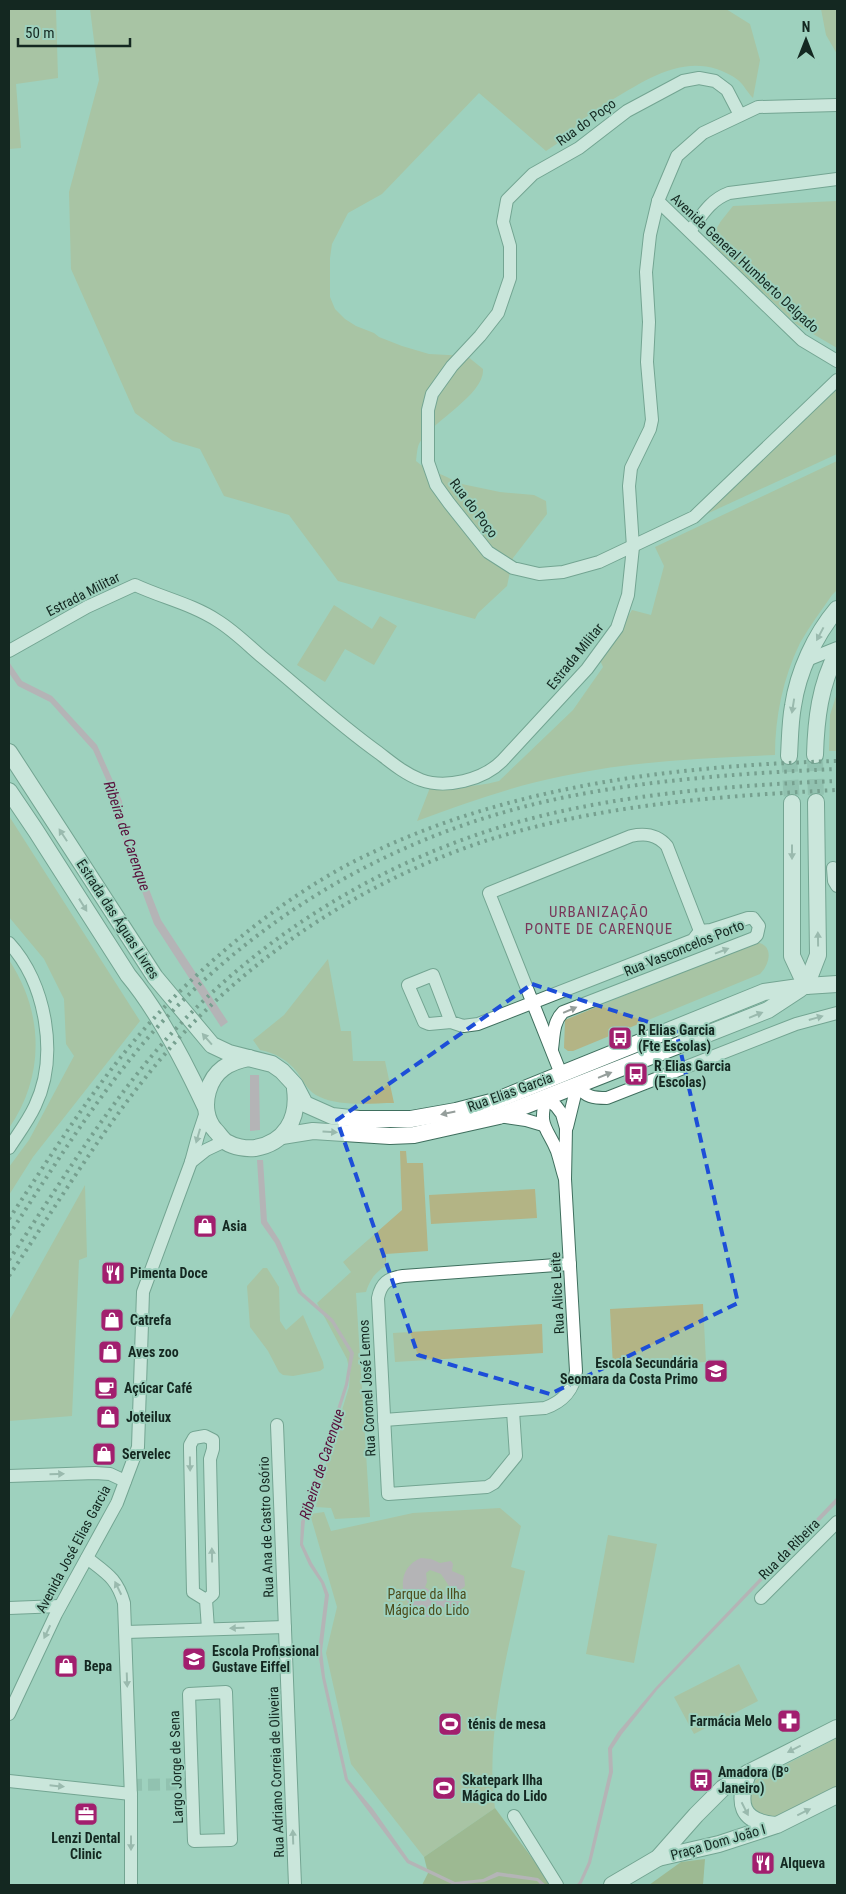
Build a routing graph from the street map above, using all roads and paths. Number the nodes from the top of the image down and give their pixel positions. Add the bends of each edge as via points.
1 (837, 105) edge
2 (740, 115) junction
3 (837, 179) edge
4 (658, 202) junction
5 (690, 231) junction
6 (837, 361) edge
7 (837, 380) edge
8 (633, 547) junction
9 (837, 609) edge
10 (14, 648) edge
11 (837, 648) edge
12 (837, 654) edge
13 (806, 660) junction
14 (837, 675) edge
15 (822, 690) junction
16 (9, 752) edge
17 (815, 755) tunnel mouth
18 (789, 756) tunnel mouth
19 (9, 791) edge
20 (816, 802) tunnel mouth
21 (792, 803) tunnel mouth
22 (833, 868) dead end
23 (837, 886) edge
24 (700, 931) junction
25 (9, 943) edge
26 (837, 984) edge
27 (806, 986) junction
28 (533, 1004) junction
29 (837, 1013) edge
30 (451, 1022) dead end
31 (552, 1051) junction
32 (251, 1058) junction
33 (561, 1074) junction
34 (295, 1085) junction
35 (577, 1086) junction
36 (546, 1098) junction
37 (206, 1109) junction
38 (499, 1116) junction
39 (543, 1124) junction
40 (566, 1128) junction
41 (282, 1136) junction
42 (225, 1142) junction
43 (9, 1148) edge
44 (191, 1162) junction
45 (565, 1179) junction
46 (570, 1264) junction
47 (513, 1411) junction
48 (384, 1420) junction
49 (277, 1425) dead end
50 (9, 1476) edge
51 (125, 1481) junction
52 (837, 1522) edge
53 (87, 1558) junction
54 (761, 1598) dead end
55 (206, 1600) junction
56 (60, 1606) junction
57 (9, 1608) edge
58 (285, 1627) junction
59 (208, 1629) junction
60 (126, 1632) junction
61 (226, 1692) joint
62 (9, 1714) edge
63 (837, 1728) edge
64 (748, 1773) junction
65 (9, 1781) edge
66 (130, 1794) junction
67 (837, 1795) edge
68 (514, 1816) dead end
69 (777, 1825) junction
70 (658, 1858) junction
71 (131, 1885) edge
72 (295, 1885) edge
73 (557, 1885) edge
74 (612, 1885) edge

1 - 2 street, Estrada Militar via 758,107
2 - 4 street, Estrada Militar via 703,133 677,156
2 - 8 street, Rua do Poço via 727,90 715,81 699,78 683,81 627,111 579,148 533,174 507,200 503,222 510,246 510,278 498,313 452,366 432,394 428,410 428,462 436,485 488,552 513,568 539,574 563,572 599,562
3 - 5 street via 729,193 708,206
4 - 5 street, Avenida General Humberto Delgado
4 - 8 street, Estrada Militar via 646,272 647,362 652,420 631,468
5 - 6 street, Avenida General Humberto Delgado via 802,340
7 - 8 street, Rua do Poço via 694,517
8 - 10 street, Estrada Militar via 628,595 617,628 587,669 497,767 481,775 448,783 430,782 407,774 366,744 220,622 191,605 135,585 87,607
9 -> 13 street
11 - 13 street
12 - 15 street
13 -> 18 street via 793,705
14 - 15 street
15 - 17 street via 816,719
32 -> 16 street, Estrada das Águas Livres via 212,1046 155,976
19 -> 37 street, Estrada das Águas Livres via 138,987 186,1065
27 -> 20 street via 818,955
21 -> 27 street via 792,956
22 - 23 street
24 - 28 street, Rua Vasconcelos Porto via 693,940
24 - 28 street via 667,846 662,840 647,834 631,836 489,894
31 -> 24 street, Rua Vasconcelos Porto via 555,1025 564,1012 754,938 759,926 753,918 748,918
25 - 43 street via 24,964 40,997 47,1036 45,1071 38,1098 28,1121
26 - 27 street, Rua Elias Garcia
27 - 33 street, Rua Elias Garcia via 764,992
35 -> 27 street, Rua Elias Garcia via 768,1010
28 - 30 street, Rua Vasconcelos Porto via 478,1024 463,1026
28 - 31 street
35 -> 29 street via 591,1098 607,1098 796,1024
31 - 33 street
32 - 34 street via 272,1064
32 - 37 street via 223,1067 209,1085
33 -> 34 street, Rua Elias Garcia via 495,1101 411,1119 387,1120 332,1116 317,1111 305,1104
33 - 36 street, Rua Elias Garcia via 551,1085
34 - 41 street via 297,1104
35 - 36 street, Rua Elias Garcia
35 - 40 street, Rua Alice Leite
36 - 38 street, Rua Elias Garcia
36 - 39 street
36 - 40 street, Rua Alice Leite via 562,1114
37 - 42 street via 210,1125
37 -> 44 street, Avenida José Elias Garcia
38 - 39 street
41 -> 38 street, Rua Elias Garcia via 313,1130 390,1136 414,1134
39 - 45 street, Rua Alice Leite via 557,1151
40 - 45 street, Rua Alice Leite
41 - 42 street via 264,1146 249,1148
42 - 44 street via 206,1150
44 - 51 street, Avenida José Elias Garcia via 143,1292 138,1447
45 - 46 street, Rua Alice Leite
46 - 47 street, Rua Alice Leite via 576,1379 567,1394 554,1405
46 - 48 street, Rua Coronel José Lemos via 403,1276 386,1282 380,1288 378,1298
47 - 48 street, Rua Alice Leite
47 - 48 street, Rua Coronel José Lemos via 516,1456 487,1487 388,1494
49 - 58 street, Rua Ana de Castro Osório
50 -> 51 street via 95,1473 110,1474
51 - 53 street, Avenida José Elias Garcia via 117,1503
52 - 54 street, Rua da Ribeira
53 - 56 street, Avenida José Elias Garcia
60 -> 53 street via 121,1591 112,1578
55 -> 55 street via 213,1594 210,1459 214,1449 213,1440 205,1436 194,1438 190,1449 193,1592
55 - 59 street
56 - 57 street
56 -> 62 street, Avenida José Elias Garcia
58 -> 59 street
72 -> 58 street, Rua Adriano Correia de Oliveira
59 - 60 street
60 -> 66 street
61 - 61 street, Largo Jorge de Sena via 189,1694 194,1841 231,1840
63 -> 64 street
64 -> 69 street, Praça Dom João I via 742,1790 744,1809 749,1817 762,1824
64 - 70 street via 723,1788
65 -> 66 street
66 -> 71 street
69 -> 67 street, Praça Dom João I
68 - 73 street
69 - 70 street, Praça Dom João I via 719,1844
70 - 74 street

